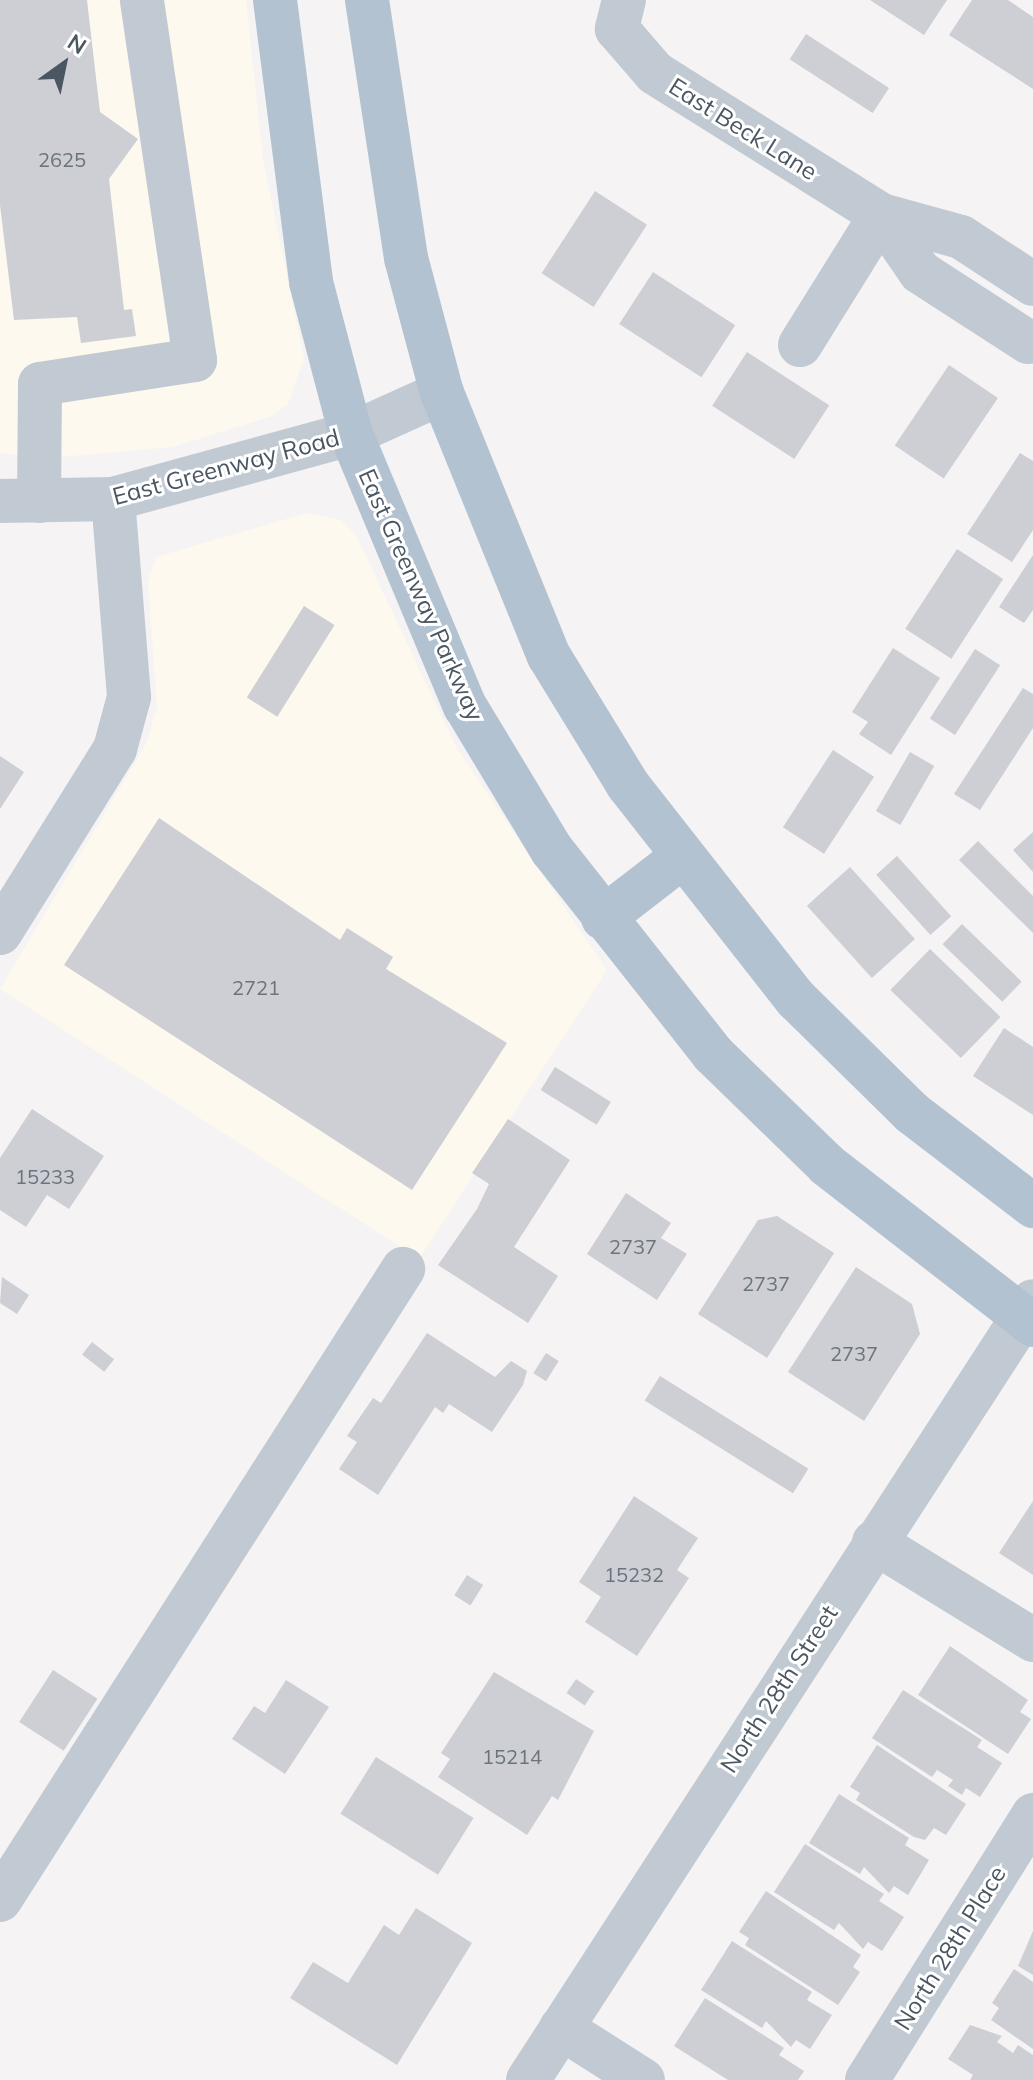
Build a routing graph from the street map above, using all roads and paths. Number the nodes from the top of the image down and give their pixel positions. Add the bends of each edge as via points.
1 (142, 0) edge
2 (275, 0) edge
3 (367, 0) edge
4 (620, 15) edge
5 (881, 215) junction
6 (1033, 284) edge
7 (1028, 342) dead end
8 (800, 345) dead end
9 (442, 393) junction
10 (351, 434) junction
11 (113, 499) junction
12 (20, 501) edge
13 (682, 857) junction
14 (603, 918) junction
15 (0, 933) edge
16 (1024, 1191) edge
17 (403, 1269) dead end
18 (1029, 1315) edge
19 (874, 1542) junction
20 (1033, 1640) edge
21 (1033, 1815) edge
22 (0, 1900) edge
23 (561, 2028) junction
24 (528, 2080) edge
25 (643, 2080) edge
26 (867, 2080) edge

1 - 12 street via 195,360 40,384
2 - 10 main road, East Greenway Parkway via 311,282
3 - 9 main road via 406,258
4 - 5 street, East Beck Lane via 655,73
5 - 6 street via 961,237
5 - 7 street via 920,272
5 - 8 street
9 - 10 street, East Greenway Road
9 - 13 main road via 549,656
10 - 11 street, East Greenway Road
10 - 14 main road, East Greenway Parkway via 465,706 552,850
11 - 12 street, East Greenway Road
11 - 15 street via 129,697 115,749
13 - 14 main road
13 - 16 main road via 796,999 912,1113
14 - 18 main road, East Greenway Parkway via 713,1054 827,1165
17 - 22 street
18 - 19 street, North 28th Street
19 - 20 street
19 - 23 street, North 28th Street
21 - 26 street, North 28th Place
23 - 24 street, North 28th Street
23 - 25 street

